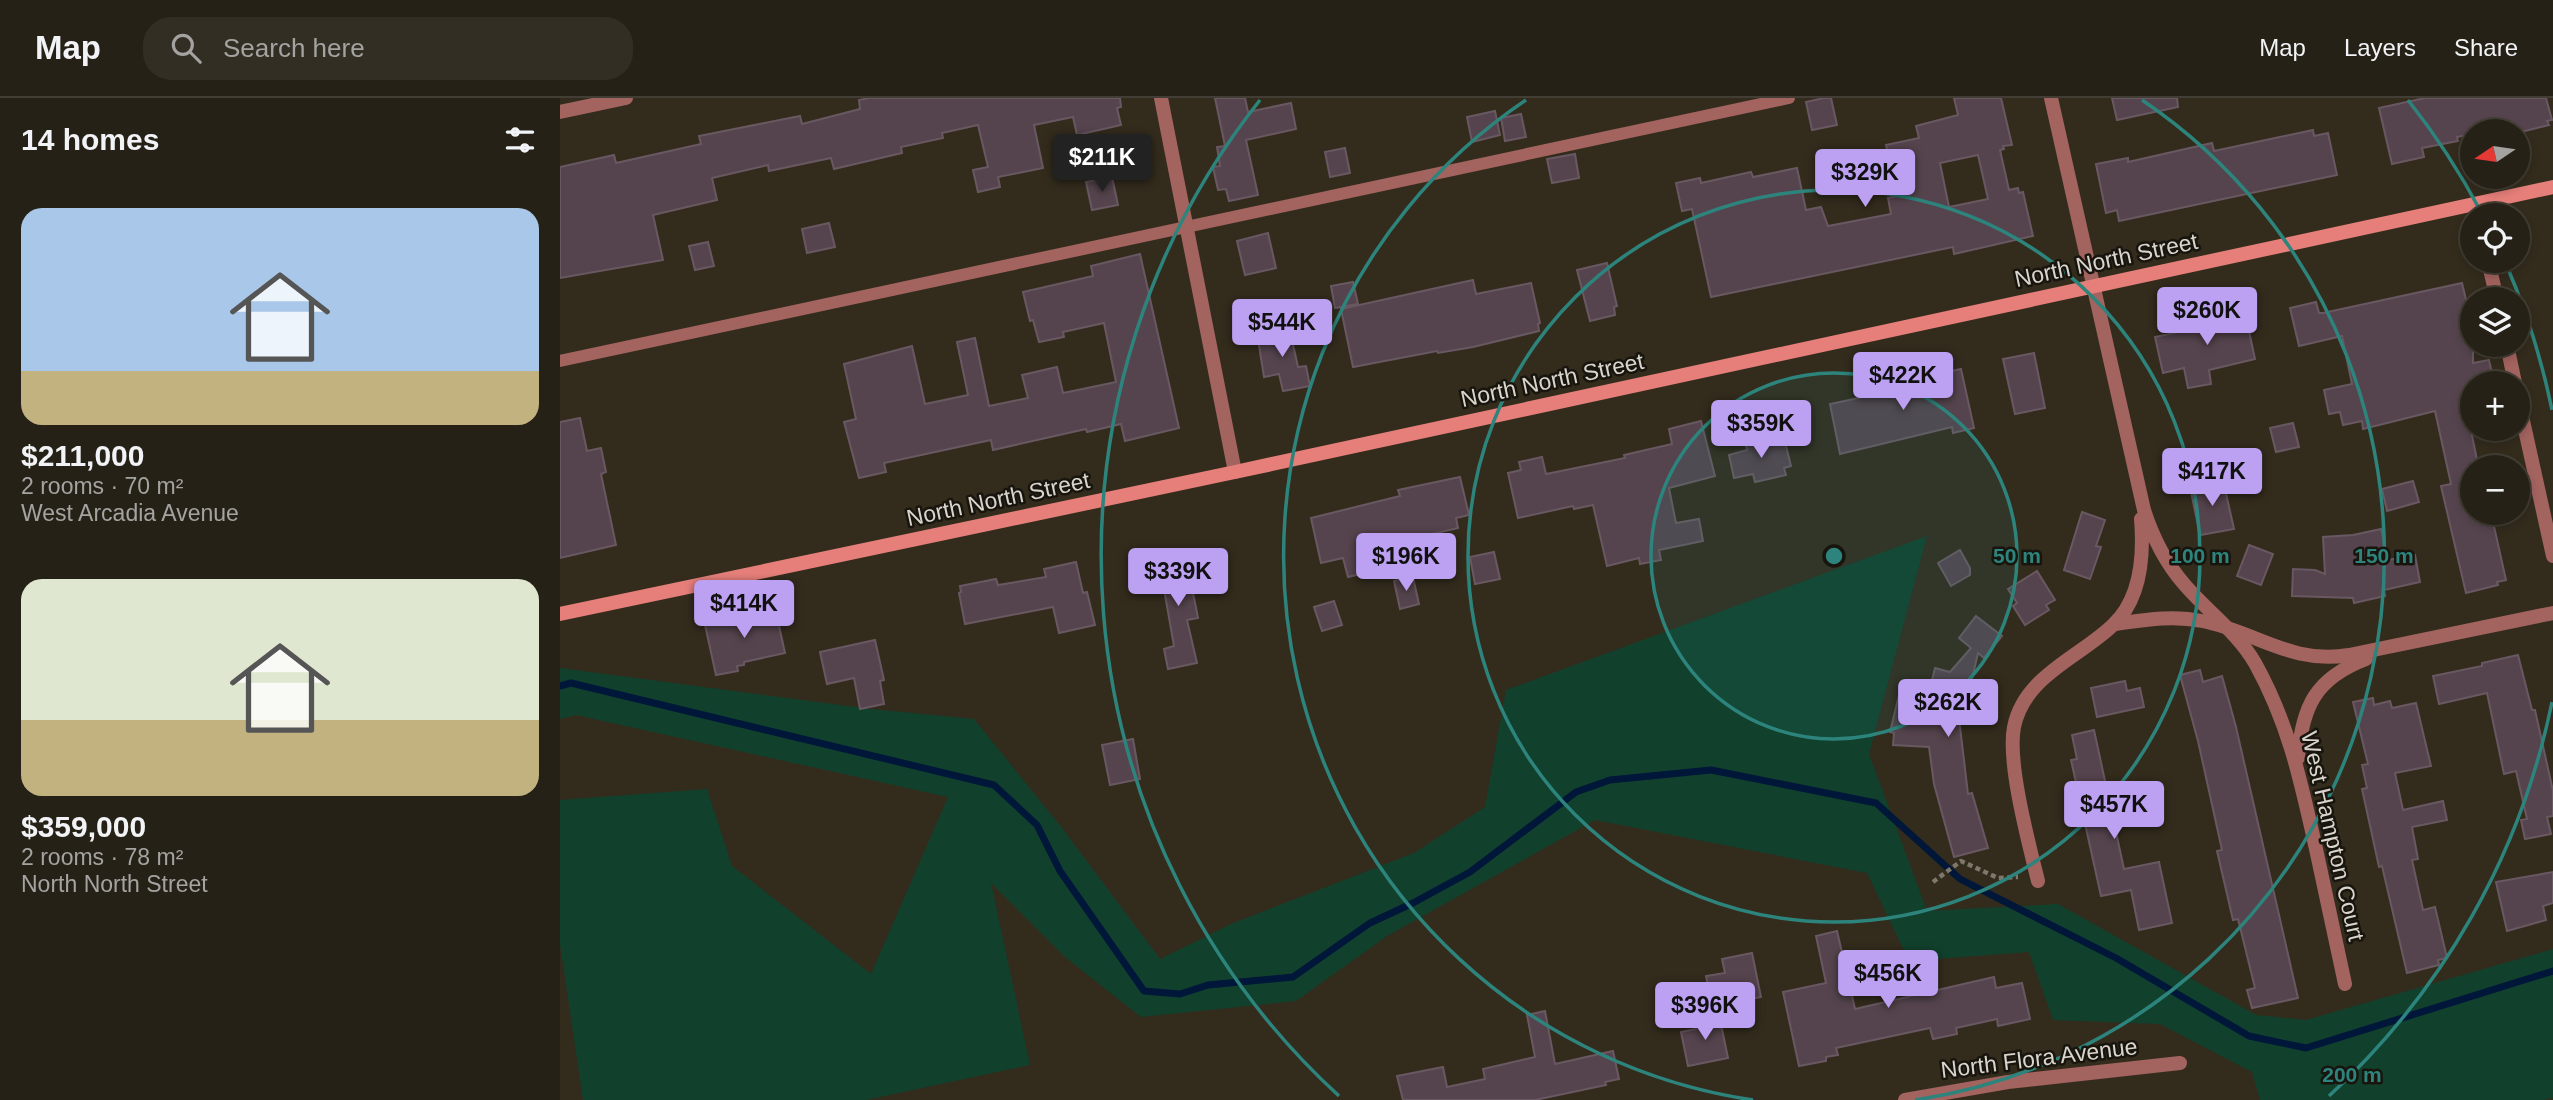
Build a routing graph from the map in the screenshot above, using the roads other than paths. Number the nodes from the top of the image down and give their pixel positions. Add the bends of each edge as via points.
1 (626, 98) edge
2 (1161, 98) edge
3 (1789, 98) edge
4 (2051, 98) edge
5 (560, 112) edge
6 (2553, 187) edge
7 (2500, 203) edge
8 (2460, 213) edge
9 (1186, 226) junction
10 (2094, 286) junction
11 (560, 361) edge
12 (2528, 441) edge
13 (1235, 472) junction
14 (2139, 487) junction
15 (2553, 556) edge
16 (2553, 613) edge
17 (560, 614) edge
18 (2115, 624) junction
19 (2230, 629) junction
20 (2412, 642) junction
21 (2297, 763) junction
22 (2037, 878) road end
23 (2345, 984) dead end
24 (2180, 1063) dead end
25 (1905, 1100) edge

1 - 5 street
2 - 9 street
3 - 9 lane
4 - 10 street, West Hampton Court
6 - 7 street, North North Street
8 - 10 street, North North Street
9 - 11 lane
9 - 13 street
10 - 13 street, North North Street
10 - 14 street, West Hampton Court
12 - 15 street
13 - 17 street, North North Street
14 - 18 street via 2140,572
14 - 19 street, West Hampton Court via 2160,550 2183,583
16 - 20 street
18 - 19 street via 2178,617
18 - 22 street via 2037,685 2016,721 2015,765
19 - 20 street via 2291,653 2321,659
19 - 21 street, West Hampton Court via 2271,695
20 - 21 street via 2350,666 2320,687 2306,711
21 - 23 street, West Hampton Court
24 - 25 street, North Flora Avenue via 2008,1082

